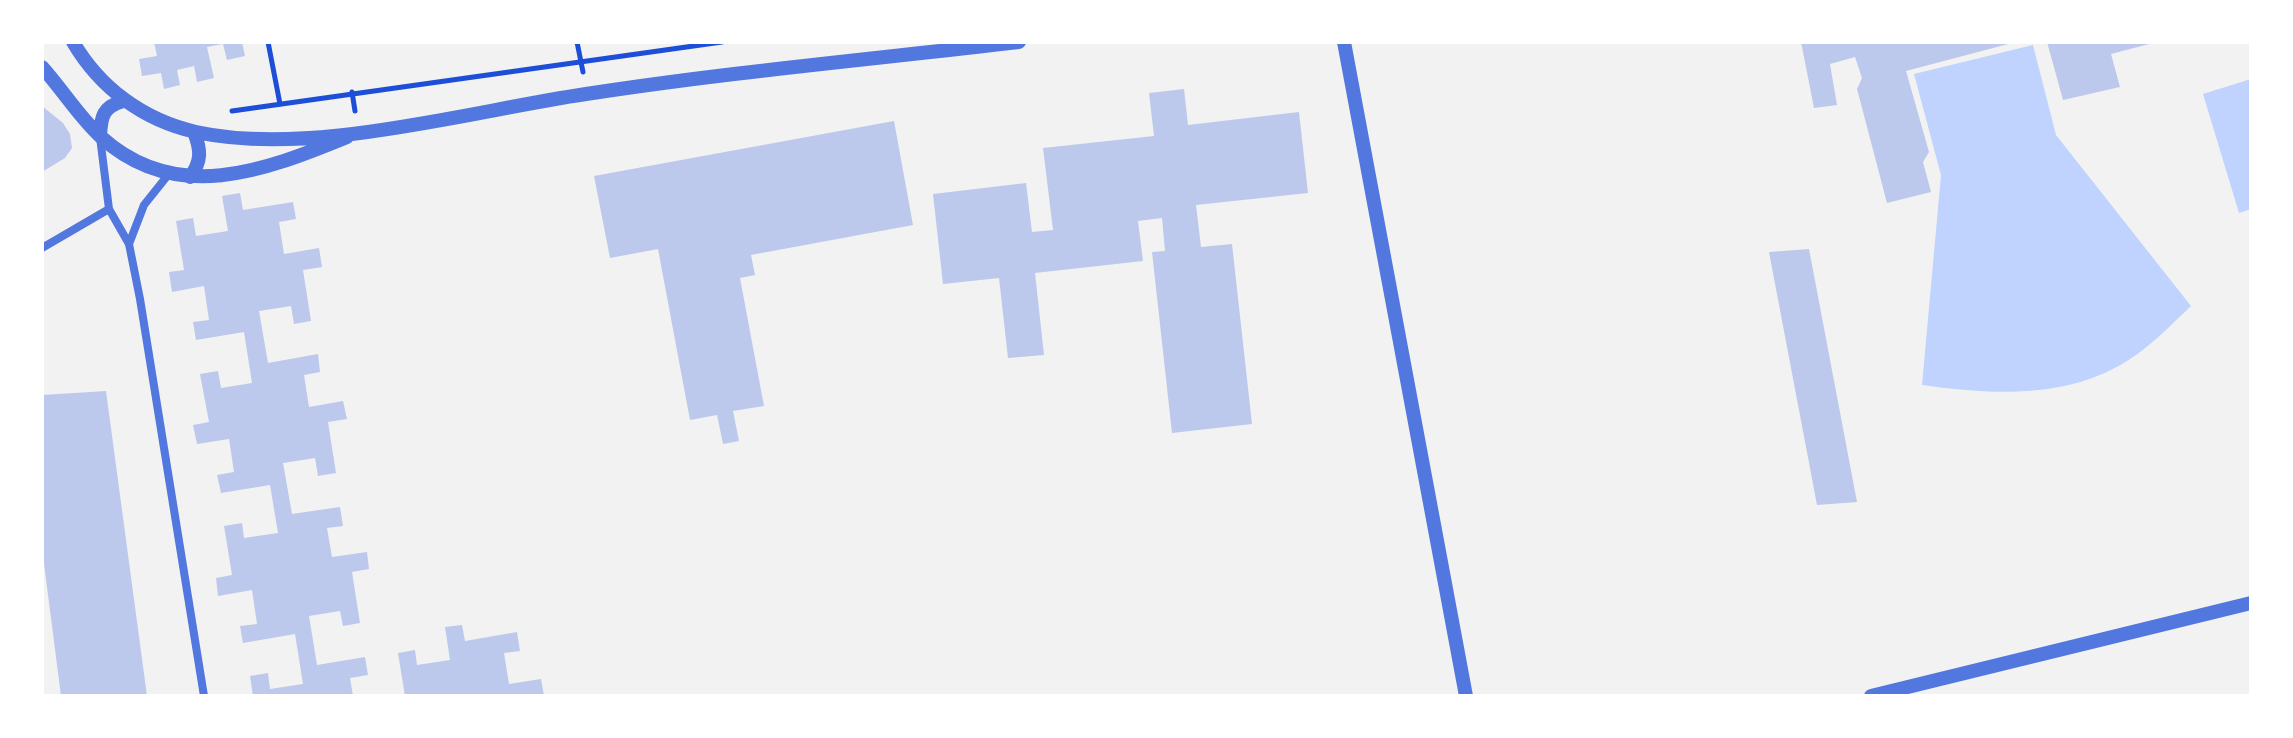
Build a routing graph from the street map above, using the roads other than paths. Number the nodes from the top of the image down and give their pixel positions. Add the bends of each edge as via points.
1 (73, 42) edge
2 (1019, 42) edge
3 (1344, 42) edge
4 (42, 67) edge
5 (123, 101) junction
6 (194, 132) junction
7 (358, 133) junction
8 (100, 136) junction
9 (168, 175) junction
10 (190, 177) junction
11 (109, 209) junction
12 (129, 244) junction
13 (42, 248) edge
14 (2251, 603) edge
15 (204, 696) edge
16 (1466, 696) edge
17 (1871, 696) edge

1 - 5 street via 87,66
2 - 7 street via 586,94
3 - 16 street
4 - 8 street
5 - 6 street
5 - 8 street via 109,105 101,116
6 - 7 street via 270,138
6 - 10 street via 199,165
7 - 10 street via 284,162 235,174
8 - 9 street via 136,163
8 - 11 street
9 - 10 street
9 - 12 street via 144,205
11 - 12 street
11 - 13 street
12 - 15 street
14 - 17 street

